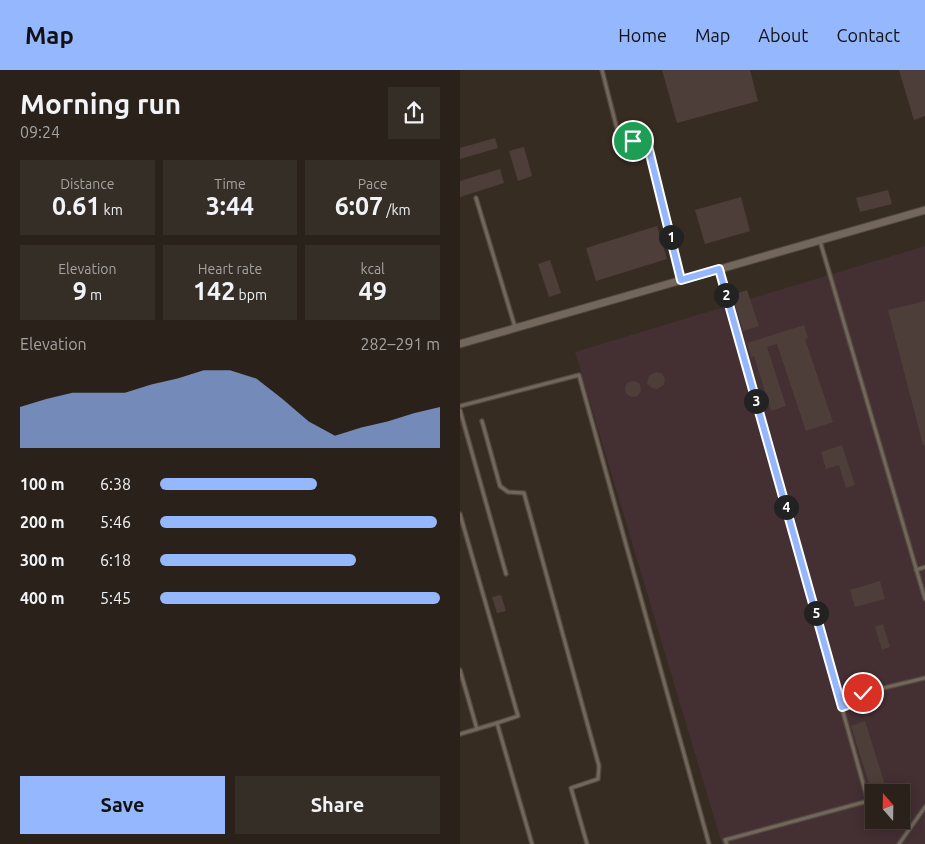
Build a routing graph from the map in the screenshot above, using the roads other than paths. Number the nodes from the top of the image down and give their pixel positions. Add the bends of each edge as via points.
1 (602, 70) edge
2 (476, 198) dead end
3 (925, 210) edge
4 (820, 240) junction
5 (719, 269) junction
6 (681, 280) junction
7 (515, 328) junction
8 (460, 344) edge
9 (460, 408) edge
10 (482, 421) dead end
11 (460, 514) edge
12 (925, 567) edge
13 (916, 570) junction
14 (506, 574) dead end
15 (925, 599) edge
16 (460, 670) edge
17 (925, 678) edge
18 (842, 707) junction
19 (497, 723) junction
20 (477, 729) junction
21 (460, 734) edge
22 (925, 807) edge
23 (532, 844) edge
24 (587, 844) edge
25 (709, 844) edge
26 (727, 844) edge
27 (899, 844) edge

1 - 6 lane via 618,129 624,137 648,146
2 - 7 lane
3 - 4 street
4 - 5 street
4 - 13 lane
5 - 6 street
5 - 18 lane
6 - 7 street
7 - 8 street
9 - 14 lane
9 - 25 lane via 579,375
10 - 24 lane via 500,486 508,492 524,493 599,766 598,779 570,788
11 - 19 lane via 518,716
12 - 13 lane
13 - 15 lane
16 - 20 lane
17 - 18 lane via 863,693 855,702
18 - 26 lane via 868,800 725,840
19 - 20 lane
19 - 23 lane
20 - 21 lane
22 - 27 lane

